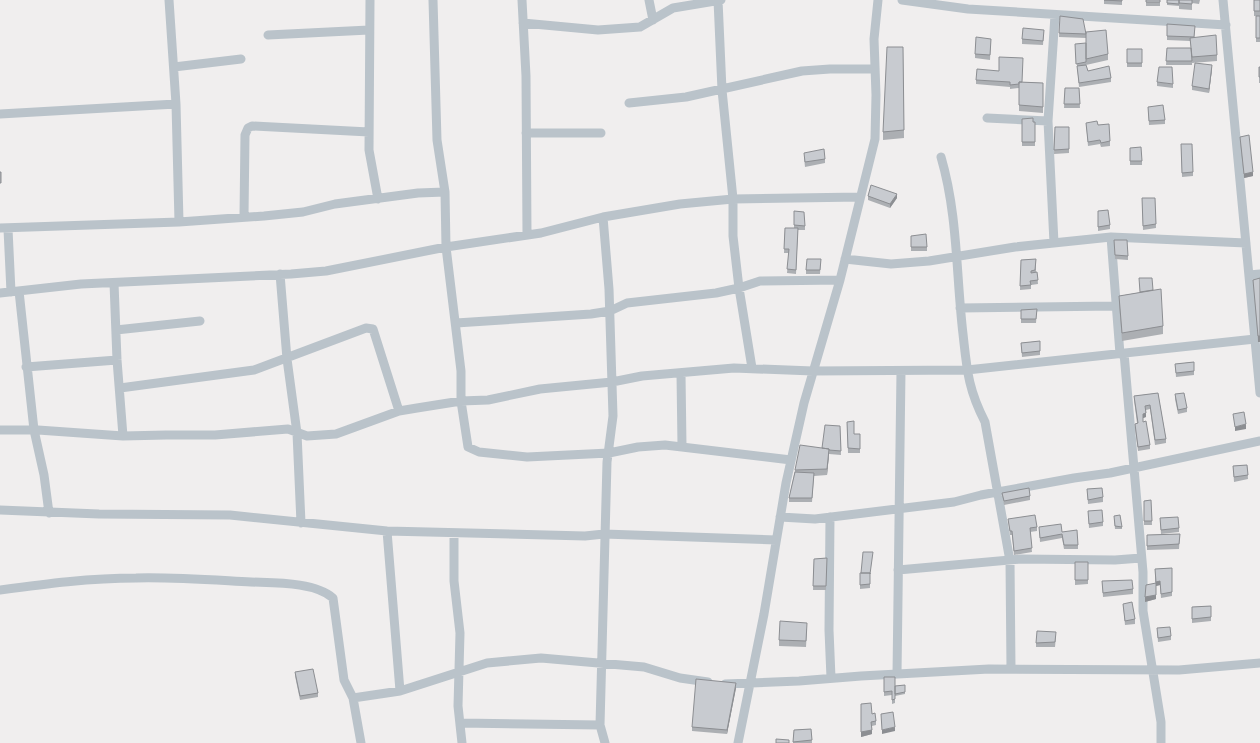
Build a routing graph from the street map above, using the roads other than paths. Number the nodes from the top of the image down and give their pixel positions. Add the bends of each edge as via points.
1 (169, 0) edge
2 (370, 0) edge
3 (433, 0) edge
4 (522, 0) edge
5 (649, 0) edge
6 (719, 0) edge
7 (878, 0) edge
8 (902, 0) edge
9 (1223, 0) edge
10 (1055, 15) junction
11 (653, 20) junction
12 (523, 23) junction
13 (1226, 25) junction
14 (369, 30) junction
15 (268, 35) dead end
16 (241, 60) dead end
17 (174, 67) junction
18 (875, 69) junction
19 (722, 90) junction
20 (629, 103) dead end
21 (176, 104) junction
22 (0, 114) edge
23 (987, 118) dead end
24 (1048, 121) junction
25 (369, 132) junction
26 (526, 133) junction
27 (601, 133) dead end
28 (941, 157) dead end
29 (445, 192) junction
30 (860, 197) junction
31 (378, 199) junction
32 (733, 199) junction
33 (244, 216) junction
34 (603, 217) junction
35 (179, 222) junction
36 (4, 229) edge
37 (527, 235) junction
38 (1111, 238) junction
39 (1246, 242) junction
40 (1054, 243) junction
41 (446, 247) junction
42 (957, 257) junction
43 (845, 260) junction
44 (280, 274) junction
45 (1260, 274) edge
46 (1249, 275) junction
47 (840, 280) junction
48 (114, 283) junction
49 (738, 288) junction
50 (15, 292) junction
51 (0, 293) edge
52 (1115, 306) junction
53 (960, 308) junction
54 (610, 311) junction
55 (200, 321) dead end
56 (456, 323) junction
57 (116, 330) junction
58 (1255, 339) junction
59 (1122, 353) junction
60 (286, 359) junction
61 (117, 360) junction
62 (26, 367) junction
63 (752, 368) junction
64 (967, 370) junction
65 (813, 371) junction
66 (901, 371) junction
67 (681, 374) junction
68 (612, 382) junction
69 (120, 388) junction
70 (1260, 393) edge
71 (461, 401) junction
72 (399, 411) junction
73 (0, 430) edge
74 (34, 430) junction
75 (297, 433) junction
76 (123, 436) junction
77 (1260, 441) edge
78 (682, 446) junction
79 (610, 453) junction
80 (791, 460) junction
81 (1132, 469) junction
82 (998, 493) junction
83 (899, 508) junction
84 (0, 510) edge
85 (49, 513) junction
86 (780, 517) junction
87 (830, 517) junction
88 (301, 522) junction
89 (387, 531) junction
90 (454, 533) junction
91 (604, 534) junction
92 (776, 540) junction
93 (1141, 558) junction
94 (1010, 561) junction
95 (898, 570) junction
96 (0, 590) edge
97 (602, 663) junction
98 (1260, 663) edge
99 (1011, 669) junction
100 (1151, 670) junction
101 (459, 672) junction
102 (897, 674) junction
103 (831, 678) junction
104 (750, 683) junction
105 (400, 691) junction
106 (353, 698) junction
107 (460, 723) junction
108 (600, 725) junction
109 (360, 743) edge
110 (462, 743) edge
111 (605, 743) edge
112 (738, 743) edge
113 (1161, 743) edge

1 - 17 street
2 - 14 street
3 - 29 street via 437,140
4 - 12 street
5 - 11 street
6 - 11 street via 673,8
6 - 19 street
7 - 18 street via 874,39
8 - 10 street via 968,9
9 - 13 street
10 - 13 street
10 - 24 street
11 - 12 street via 640,27 598,30
12 - 26 street
13 - 39 street
14 - 15 street
14 - 25 street
16 - 17 street
17 - 21 street
18 - 19 street via 802,72
18 - 30 street via 875,139
19 - 20 street
19 - 32 street
21 - 22 street
21 - 35 street
23 - 24 street
24 - 40 street
25 - 31 street via 369,150
25 - 33 street via 252,126 248,128 245,136
26 - 27 street
26 - 37 street
28 - 42 street via 949,183
29 - 31 street
29 - 41 street
30 - 32 street
30 - 43 street
31 - 33 street via 335,204 303,212
32 - 34 street via 680,204
32 - 49 street via 733,236
33 - 35 street
34 - 37 street
34 - 54 street
35 - 36 street
36 - 50 street
37 - 41 street
38 - 39 street
38 - 40 street
38 - 52 street
39 - 46 street
40 - 42 street
41 - 44 street via 326,271
41 - 56 street
42 - 43 street via 891,264
42 - 53 street
43 - 47 street
44 - 48 street
44 - 60 street
45 - 46 street
46 - 58 street
47 - 49 street via 760,281
47 - 65 street
48 - 50 street
48 - 57 street
49 - 54 street via 716,293 627,303
49 - 63 street
50 - 51 street
50 - 62 street
52 - 53 street
52 - 59 street
53 - 64 street
54 - 56 street
54 - 68 street
55 - 57 street
56 - 71 street
57 - 61 street
58 - 59 street
58 - 70 street
59 - 64 street
59 - 81 street
60 - 69 street via 254,370
60 - 72 street via 360,330 373,329
60 - 75 street
61 - 62 street
61 - 69 street
62 - 74 street
63 - 65 street
63 - 67 street
64 - 66 street
64 - 82 street via 974,401 985,422
65 - 66 street
65 - 80 street
66 - 83 street
67 - 68 street via 642,376
67 - 78 street
68 - 71 street via 540,389 488,400
68 - 79 street
69 - 76 street
71 - 72 street
71 - 79 street via 468,447 479,452 527,457
72 - 75 street via 336,434 307,436
73 - 74 street
74 - 76 street
74 - 85 street
75 - 76 street via 288,430 215,435
75 - 88 street
77 - 81 street
78 - 79 street via 638,447
78 - 80 street
79 - 91 street via 607,462
80 - 86 street
81 - 82 street
81 - 93 street
82 - 83 street via 954,502
82 - 94 street
83 - 87 street
83 - 95 street
84 - 85 street
85 - 88 street via 230,515
86 - 87 street
86 - 92 street
87 - 103 street
88 - 89 street
89 - 90 street
89 - 105 street
90 - 91 street via 585,536
90 - 101 street via 454,581 460,632
91 - 92 street
91 - 97 street
92 - 104 street
93 - 94 street
93 - 100 street via 1143,611
94 - 95 street
94 - 99 street
95 - 102 street
96 - 106 street via 52,583 134,578 260,582 318,589 333,598 344,680
97 - 101 street via 541,658 487,663
97 - 104 street via 644,667 680,678 721,684
97 - 108 street
98 - 100 street
99 - 100 street
99 - 102 street
100 - 113 street via 1161,722
101 - 105 street
101 - 107 street
102 - 103 street
103 - 104 street
104 - 112 street
105 - 106 street
106 - 109 street
107 - 108 street
107 - 110 street
108 - 111 street

